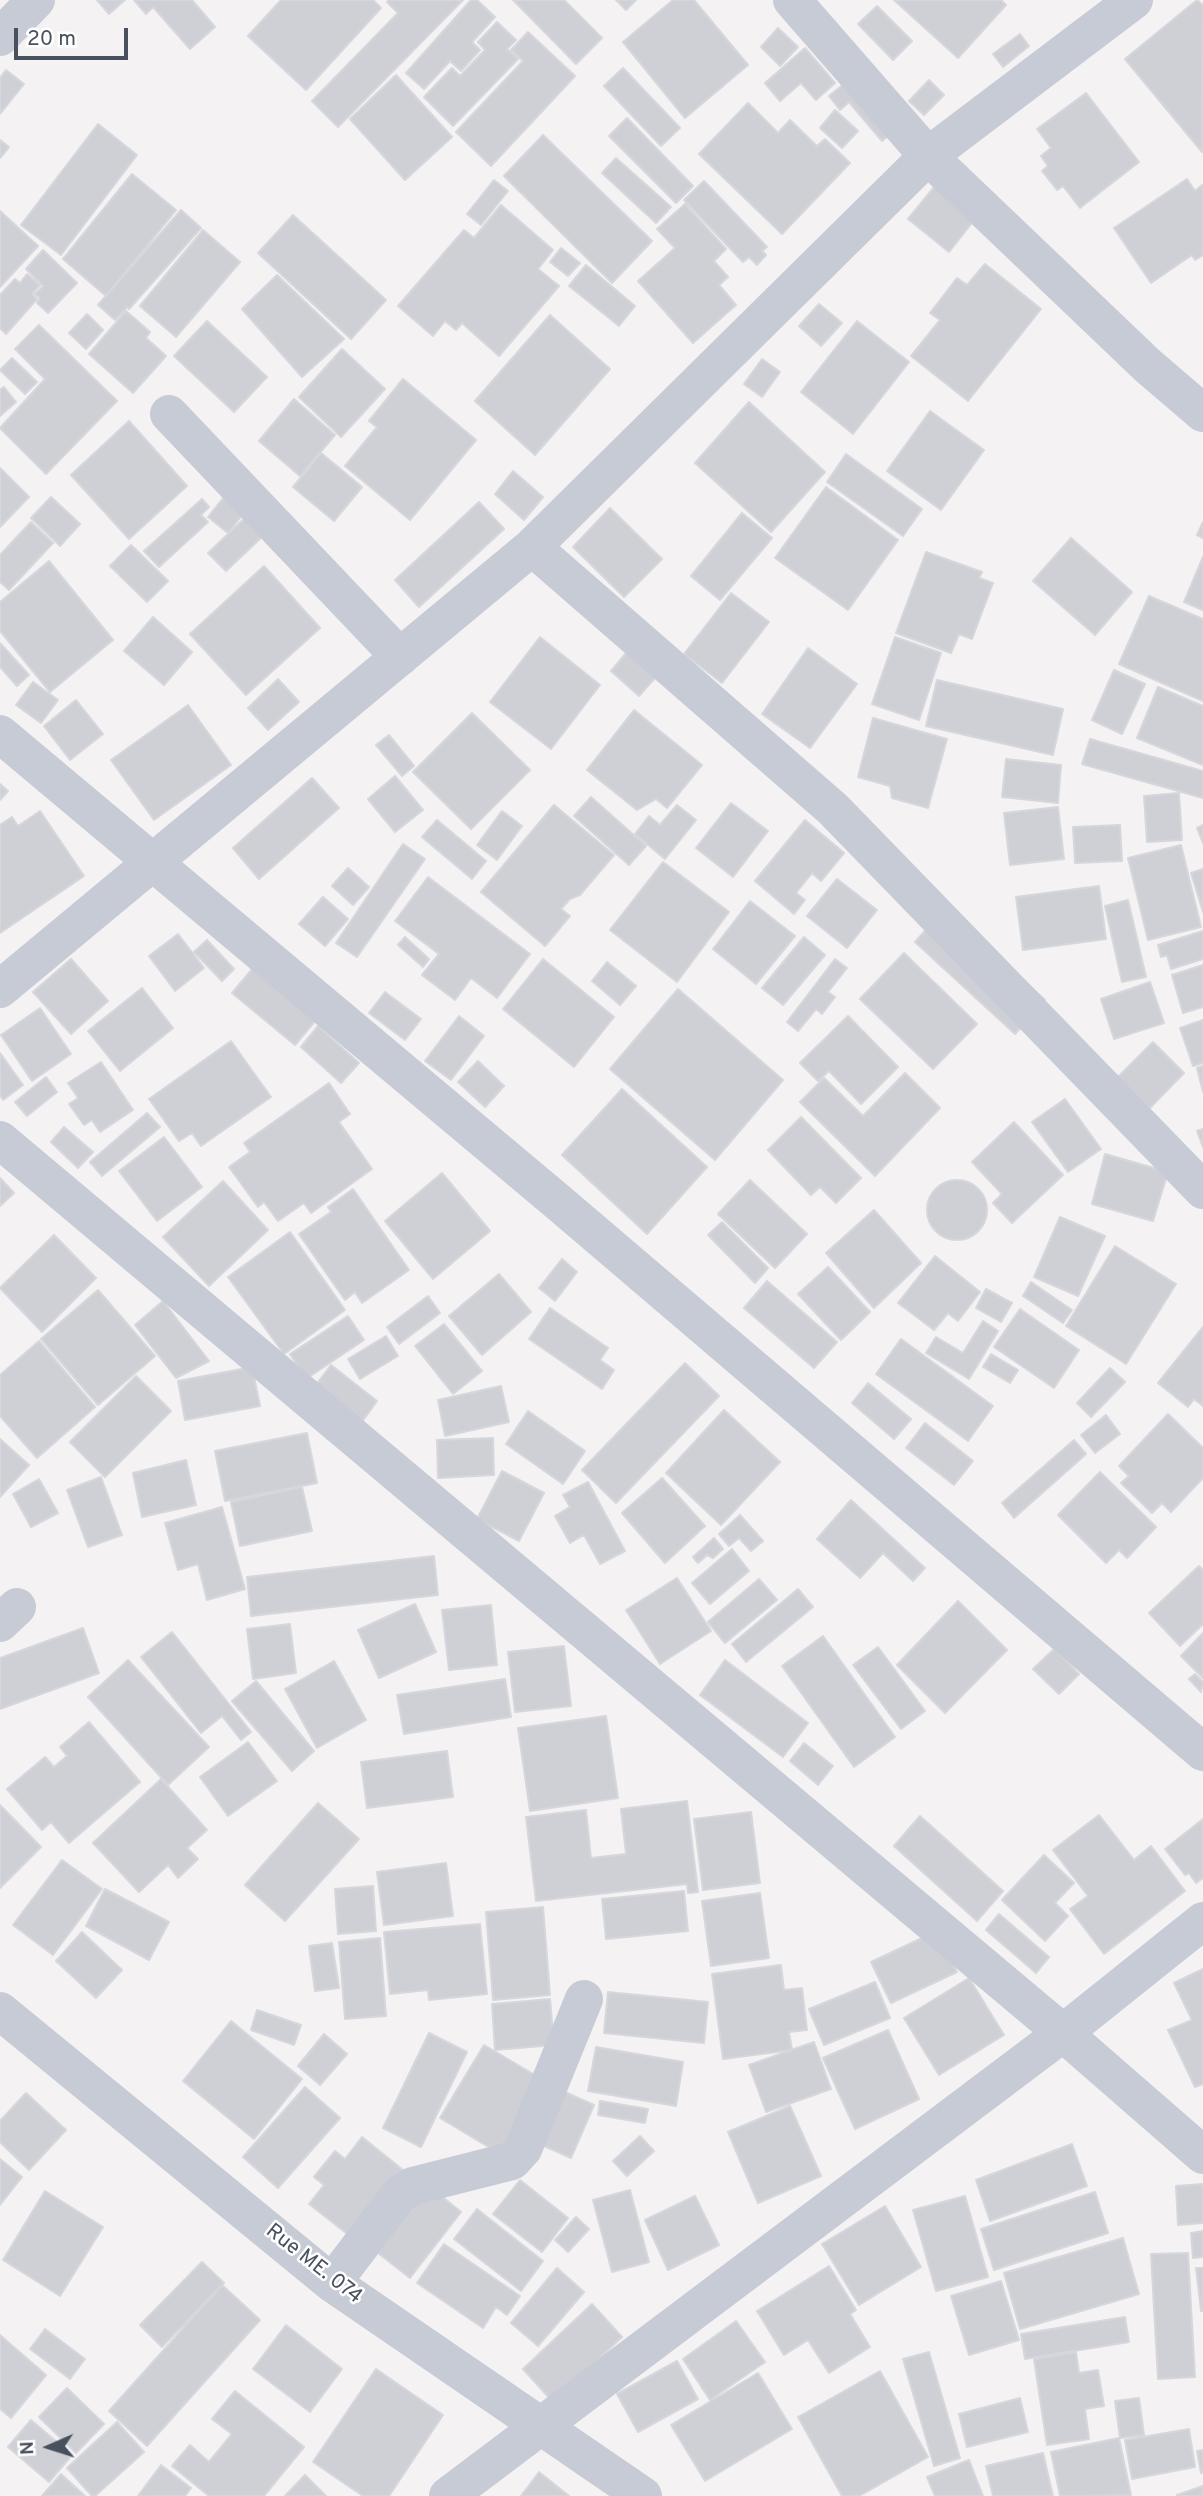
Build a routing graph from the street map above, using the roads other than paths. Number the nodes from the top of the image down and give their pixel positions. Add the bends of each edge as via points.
1 (36, 0) edge
2 (792, 0) edge
3 (1134, 0) edge
4 (0, 37) edge
5 (929, 156) junction
6 (1203, 413) edge
7 (169, 414) dead end
8 (533, 547) junction
9 (400, 657) junction
10 (0, 734) edge
11 (153, 863) junction
12 (0, 989) edge
13 (0, 1140) edge
14 (1203, 1190) edge
15 (1203, 1752) edge
16 (1203, 1921) edge
17 (583, 1999) dead end
18 (0, 2011) edge
19 (1063, 2033) junction
20 (1203, 2155) edge
21 (332, 2283) junction
22 (540, 2426) junction
23 (448, 2496) edge
24 (643, 2496) edge

1 - 4 street
2 - 5 street
3 - 5 street
5 - 6 street
5 - 8 street
7 - 9 street
8 - 9 street
8 - 14 street via 833,809
9 - 11 street
10 - 11 street
11 - 12 street
11 - 15 street
13 - 19 street
16 - 19 street
17 - 21 street via 523,2149 512,2161 413,2186 400,2194
18 - 21 street, Rue ME. 074
19 - 20 street
19 - 22 street
21 - 22 street, Rue ME. 074
22 - 23 street
22 - 24 street, Rue ME. 074

